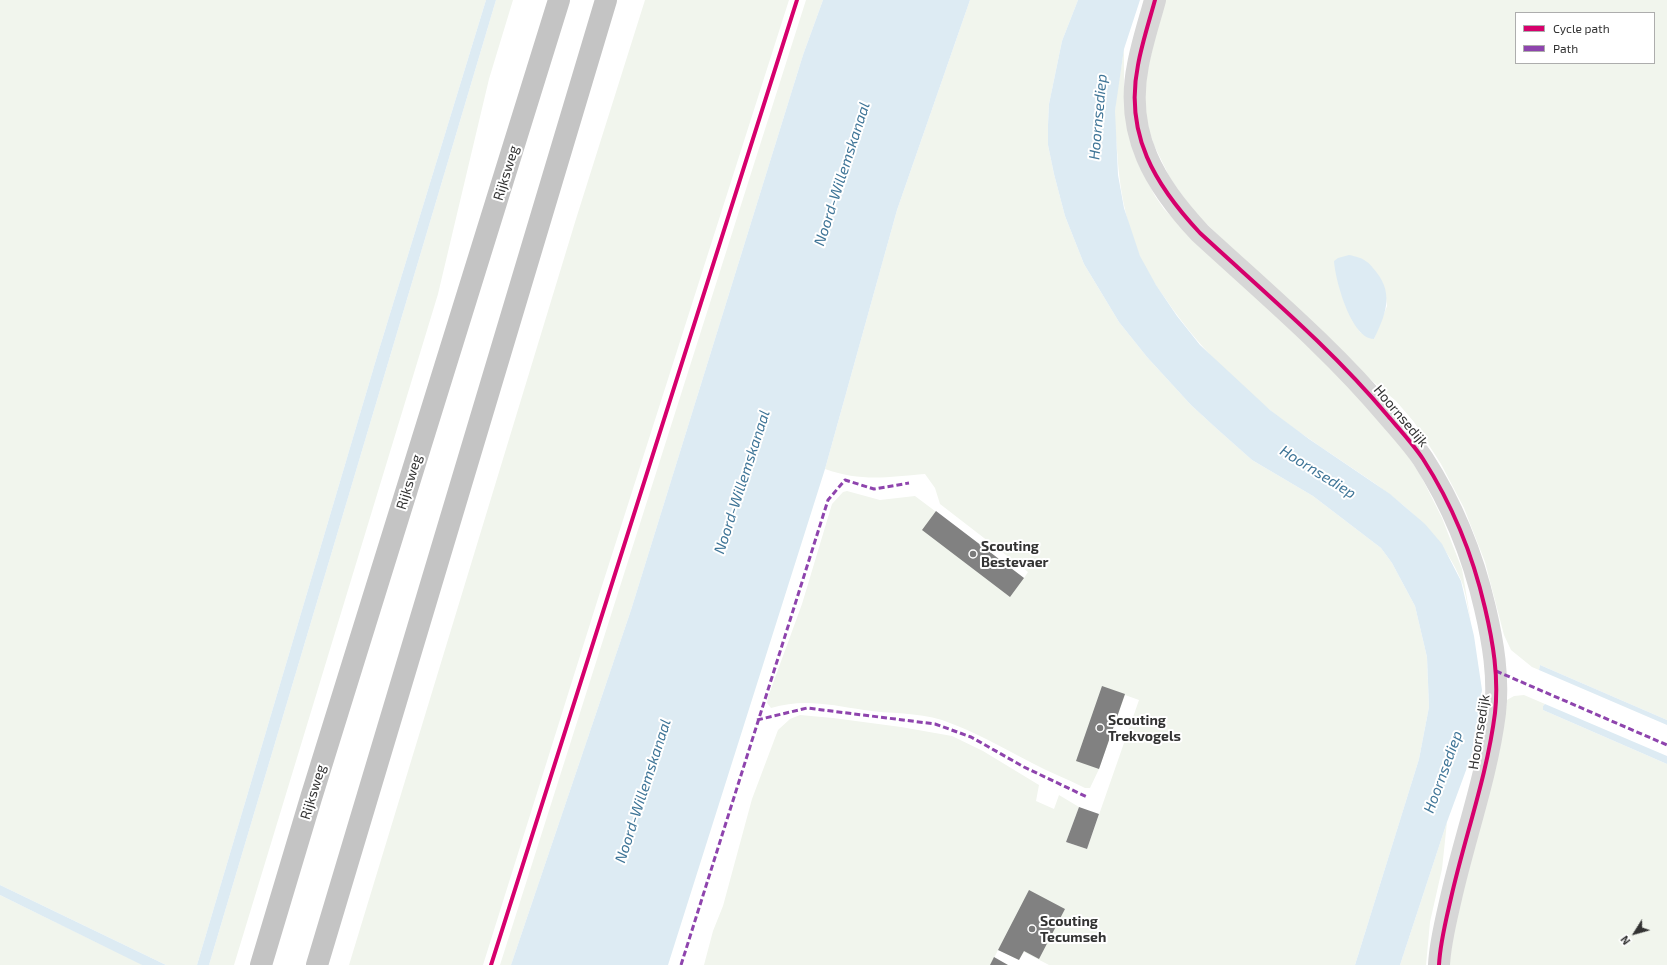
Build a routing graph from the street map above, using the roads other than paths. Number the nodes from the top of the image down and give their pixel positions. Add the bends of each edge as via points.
1 (558, 0) edge
2 (606, 0) edge
3 (1155, 0) edge
4 (261, 965) edge
5 (317, 965) edge
6 (1439, 965) edge

1 - 4 highway, Rijksweg
2 - 5 highway
3 - 6 street, Hoornsedijk via 1137,67 1135,92 1136,113 1144,153 1155,176 1168,197 1200,233 1346,369 1422,457 1439,485 1456,522 1481,591 1496,671 1495,711 1484,773 1444,930

